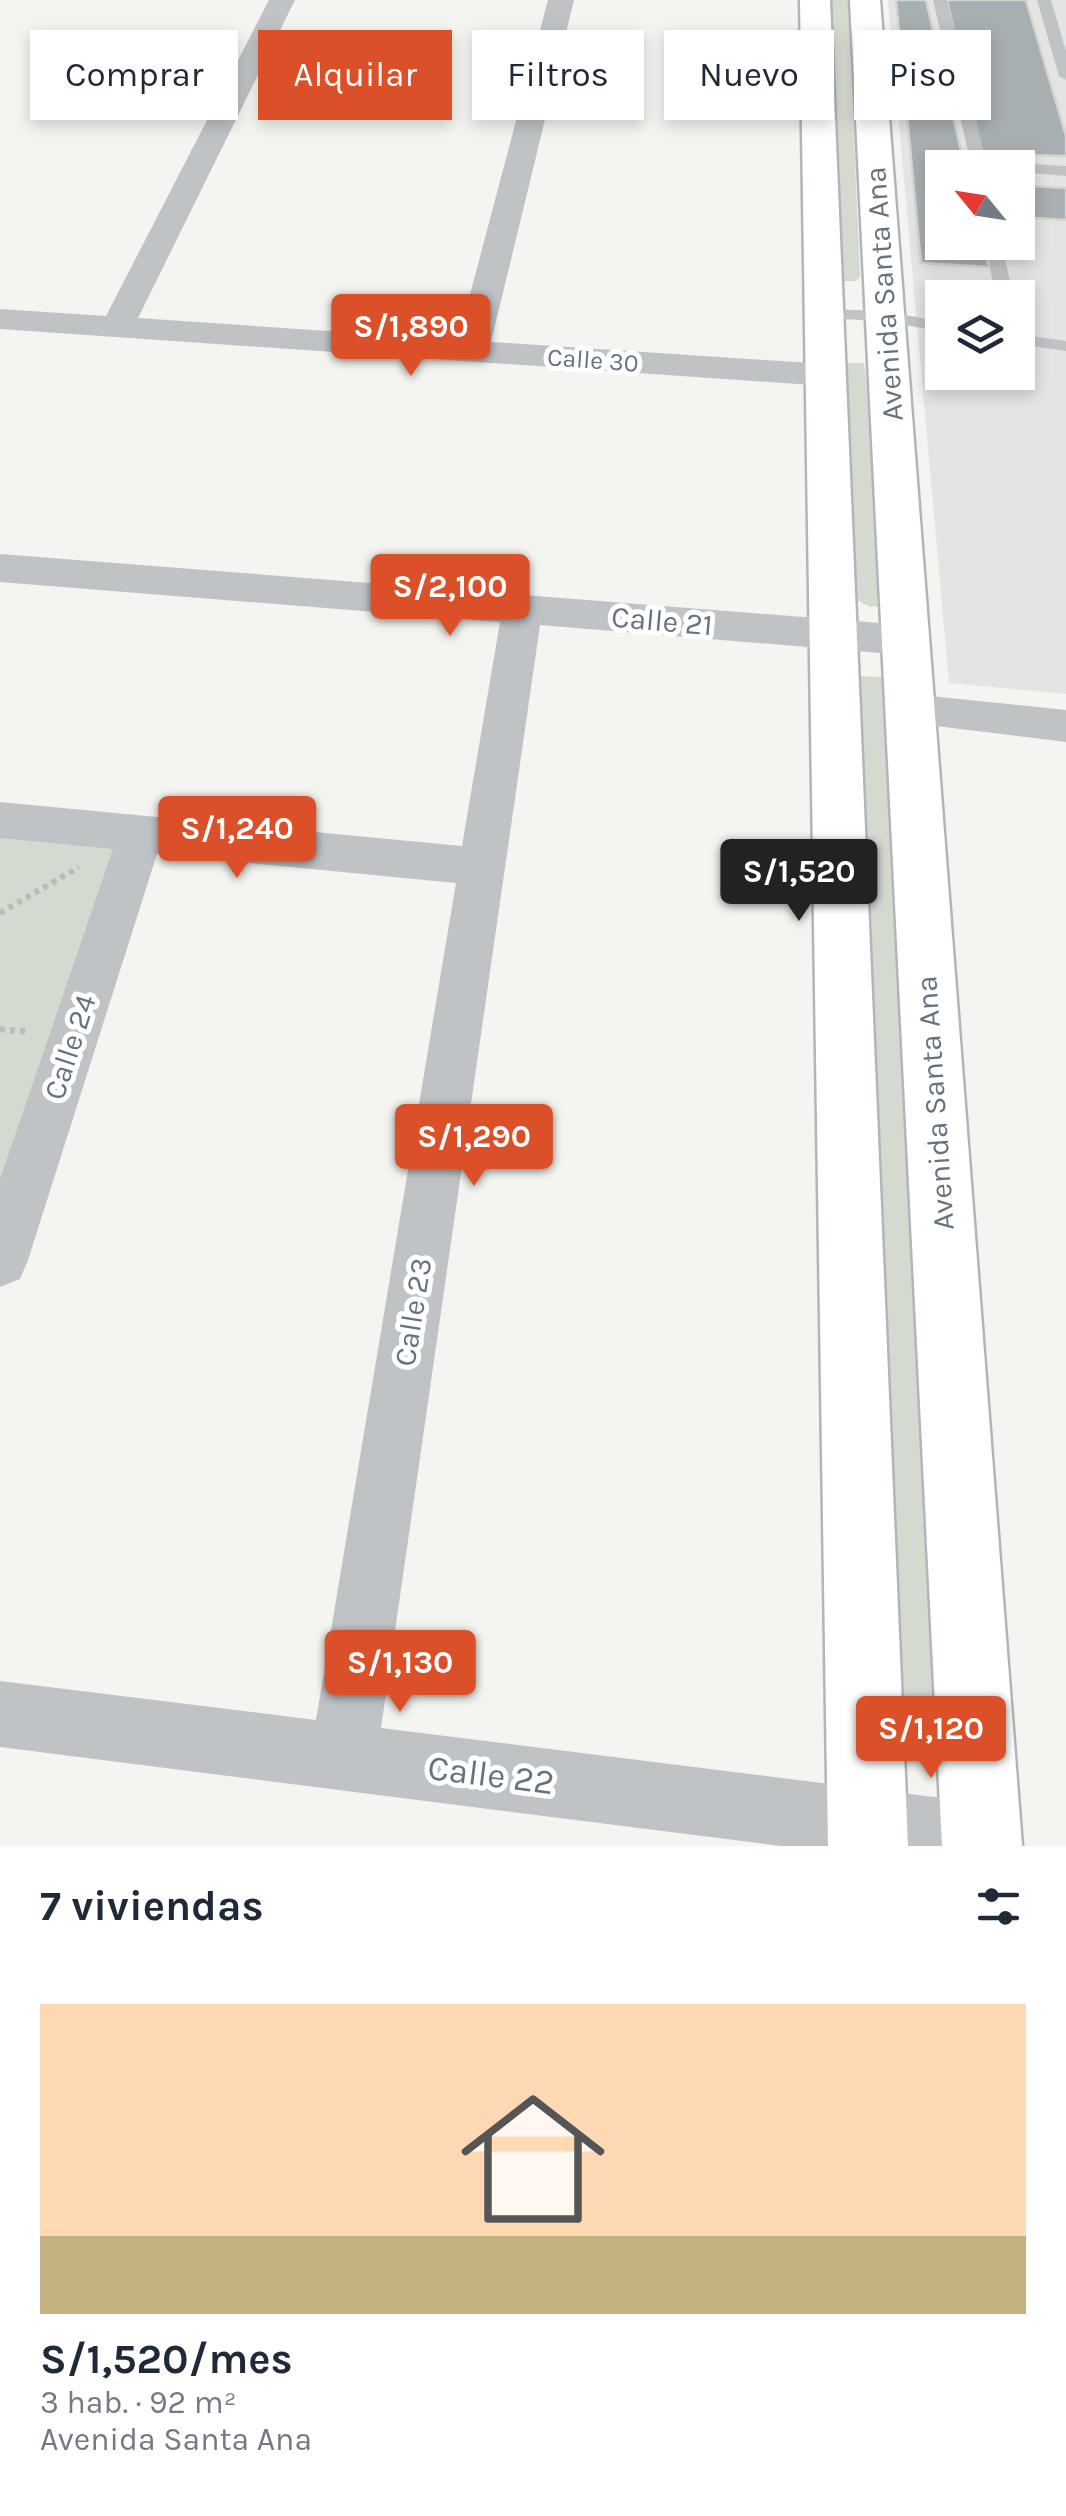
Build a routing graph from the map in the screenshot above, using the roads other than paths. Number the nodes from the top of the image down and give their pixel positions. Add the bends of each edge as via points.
1 (282, 0) edge
2 (561, 0) edge
3 (815, 0) edge
4 (865, 0) edge
5 (940, 0) edge
6 (1044, 0) edge
7 (1066, 76) edge
8 (976, 150) edge
9 (1035, 169) edge
10 (1066, 171) edge
11 (824, 314) junction
12 (885, 316) junction
13 (0, 319) edge
14 (925, 324) edge
15 (117, 327) junction
16 (1035, 342) edge
17 (1066, 346) edge
18 (472, 352) junction
19 (826, 375) junction
20 (0, 568) edge
21 (522, 610) junction
22 (834, 635) junction
23 (906, 640) junction
24 (910, 710) junction
25 (1066, 726) edge
26 (0, 820) edge
27 (141, 834) junction
28 (482, 867) junction
29 (0, 1260) edge
30 (0, 1714) edge
31 (343, 1756) junction
32 (868, 1834) edge
33 (982, 1842) edge

1 - 15 street
2 - 18 street
3 - 11 street, Avenida Santa Ana
4 - 12 street, Avenida Santa Ana
5 - 8 lane
6 - 7 lane
9 - 10 lane
11 - 12 lane
11 - 19 street, Avenida Santa Ana
12 - 14 lane
12 - 23 street, Avenida Santa Ana
13 - 15 street, Calle 30
15 - 18 street, Calle 30
16 - 17 lane
18 - 19 street, Calle 30
19 - 22 street, Avenida Santa Ana
20 - 21 street, Calle 21
21 - 22 street, Calle 21
21 - 28 street, Calle 23
22 - 23 street, Calle 21
22 - 32 street, Avenida Santa Ana
23 - 24 street, Avenida Santa Ana
24 - 25 street
24 - 33 street, Avenida Santa Ana
26 - 27 street
27 - 28 street
27 - 29 street, Calle 24
28 - 31 street, Calle 23
30 - 31 street, Calle 22
31 - 32 street, Calle 22
32 - 33 street, Calle 22

